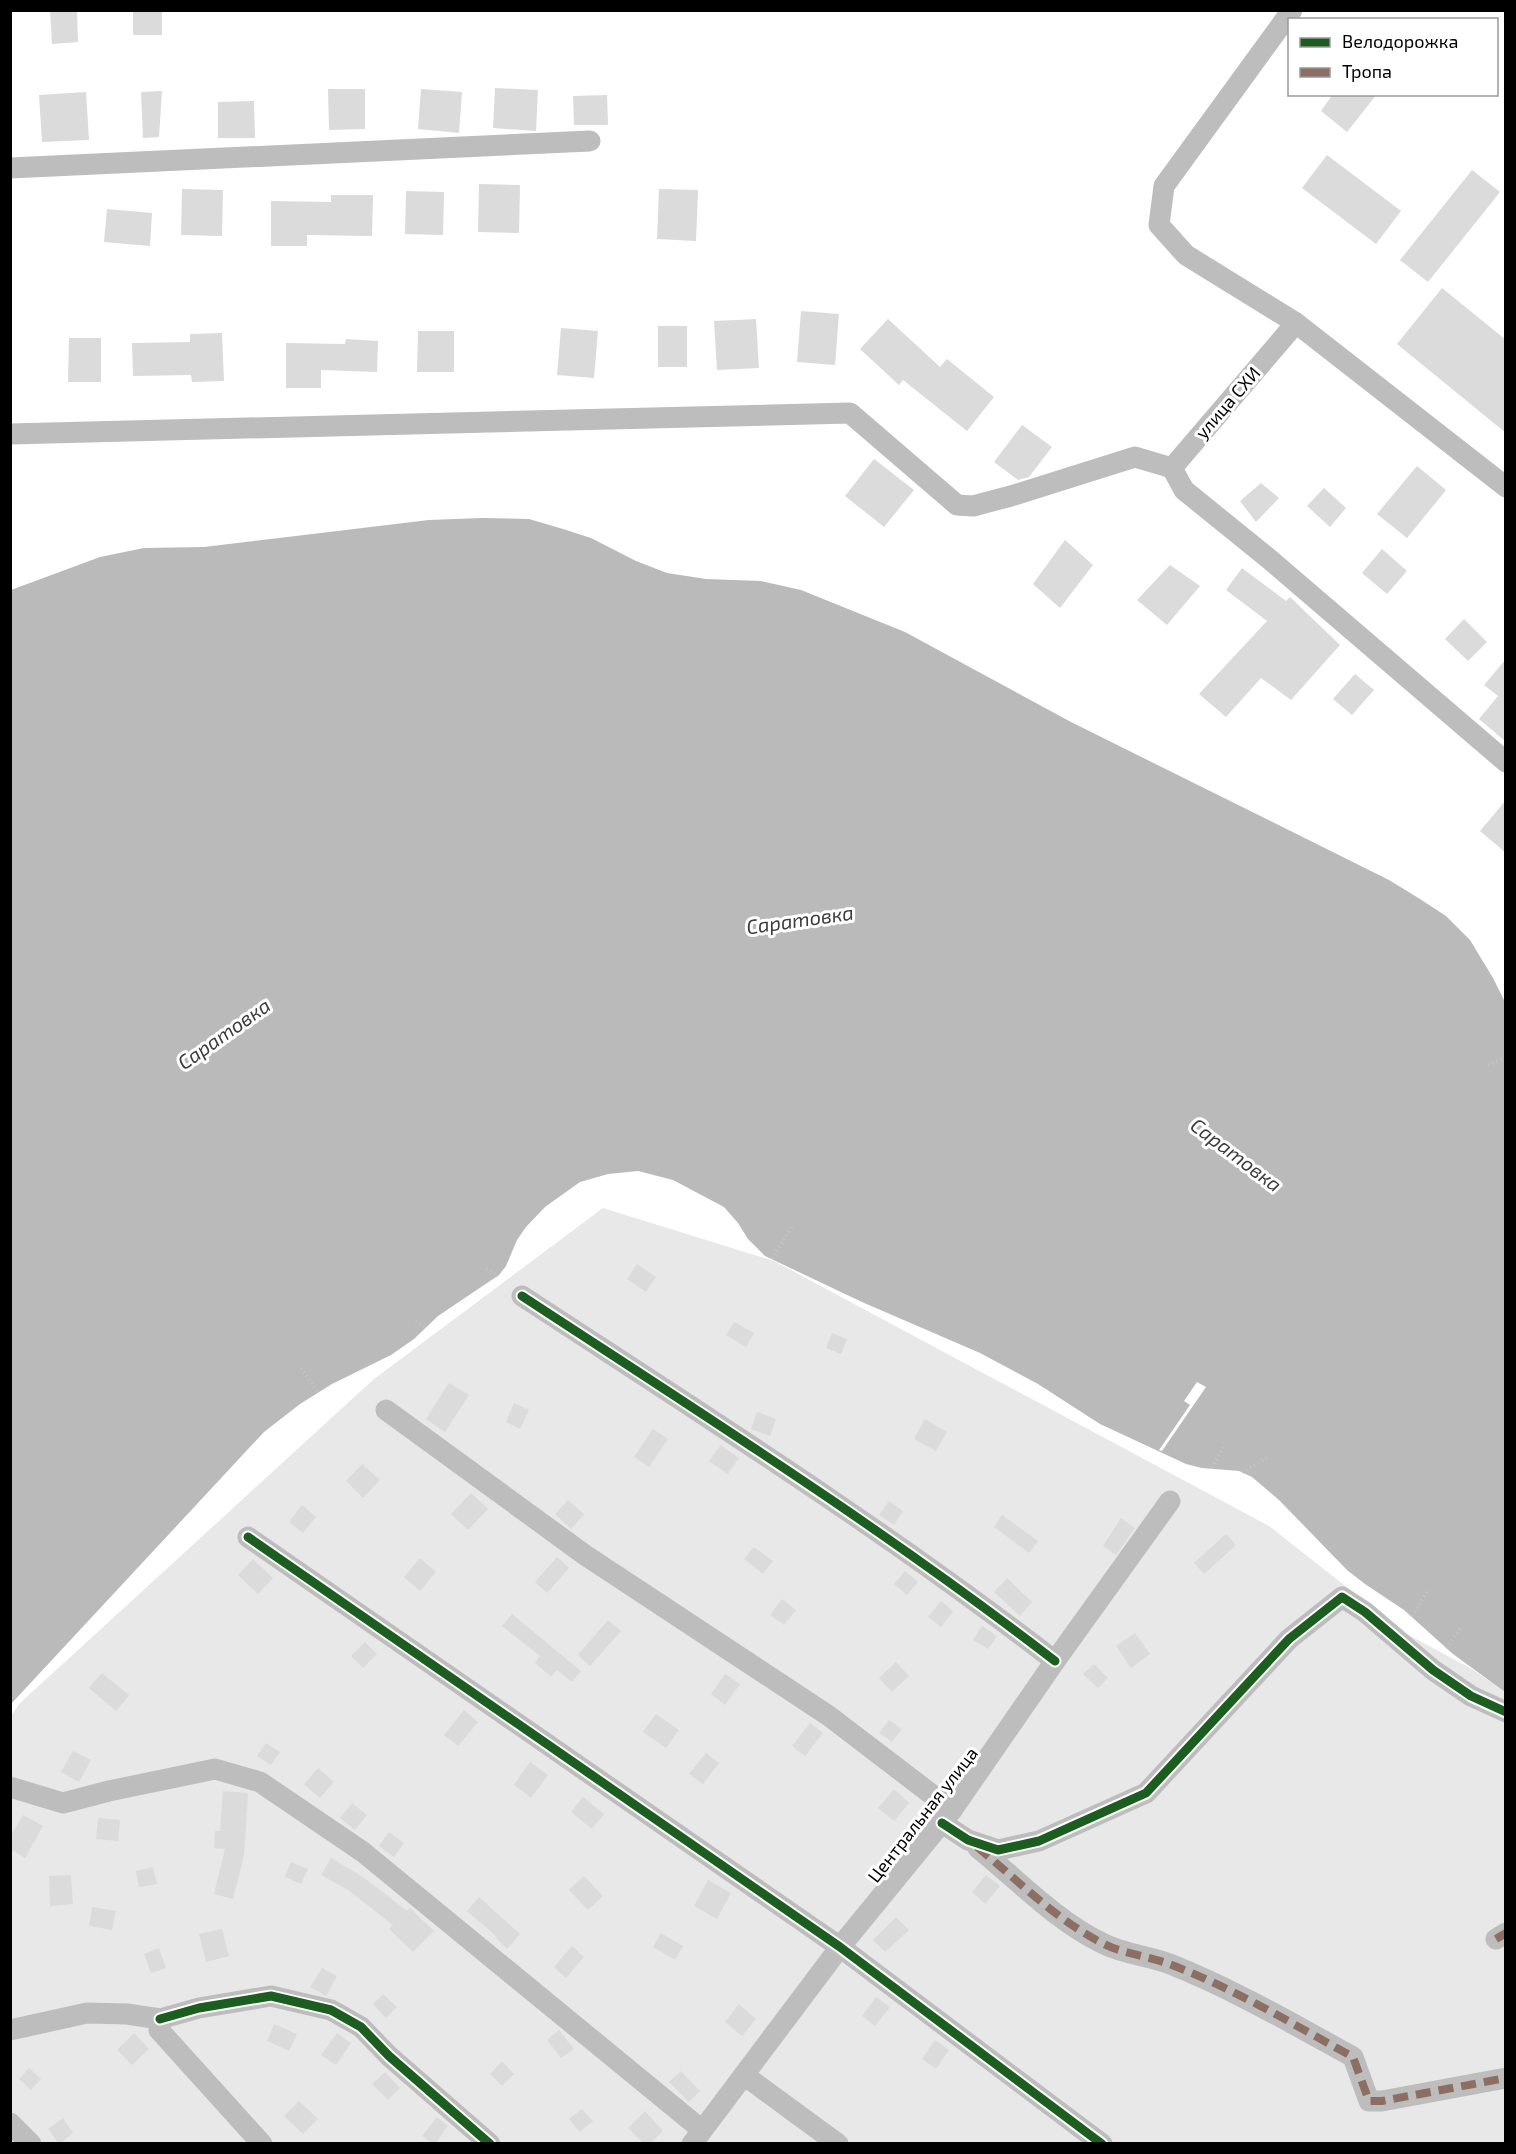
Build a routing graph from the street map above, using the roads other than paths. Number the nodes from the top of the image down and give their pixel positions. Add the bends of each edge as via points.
1 (1292, 10) edge
2 (590, 141) dead end
3 (10, 168) edge
4 (1296, 324) junction
5 (10, 434) edge
6 (1172, 468) junction
7 (1506, 487) edge
8 (1506, 762) edge
9 (522, 1296) dead end
10 (386, 1410) dead end
11 (1170, 1501) dead end
12 (248, 1537) dead end
13 (1055, 1661) junction
14 (1506, 1712) edge
15 (10, 1787) edge
16 (947, 1817) junction
17 (968, 1840) junction
18 (840, 1947) junction
19 (160, 2019) junction
20 (10, 2030) edge
21 (744, 2074) junction
22 (1506, 2078) edge
23 (10, 2123) edge
24 (697, 2137) edge
25 (32, 2144) edge
26 (262, 2144) edge
27 (490, 2144) edge
28 (838, 2144) edge
29 (1102, 2144) edge

1 - 4 street via 1164,186 1159,225 1186,255
2 - 3 street
4 - 6 street, улица СХИ
4 - 7 street
5 - 6 street via 850,412 957,505 973,506 1135,457
6 - 8 street via 1184,490
9 - 13 street via 830,1499
10 - 16 street via 585,1555 829,1716
11 - 13 street, Центральная улица
12 - 18 street
13 - 16 street, Центральная улица
14 - 17 street via 1471,1696 1433,1670 1342,1597 1288,1639 1146,1793 1039,1841 998,1850
15 - 24 street via 63,1803 214,1769 260,1782 363,1852
16 - 17 street
16 - 18 street, Центральная улица
17 - 22 street via 1058,1917 1105,1945 1168,1964 1217,1985 1353,2057 1369,2101
18 - 21 street, Центральная улица
18 - 29 street
19 - 20 street via 87,2013
19 - 26 street via 159,2030
19 - 27 street via 271,1996 331,2010 362,2027 389,2056
21 - 24 street, Центральная улица
21 - 28 street
23 - 25 street

